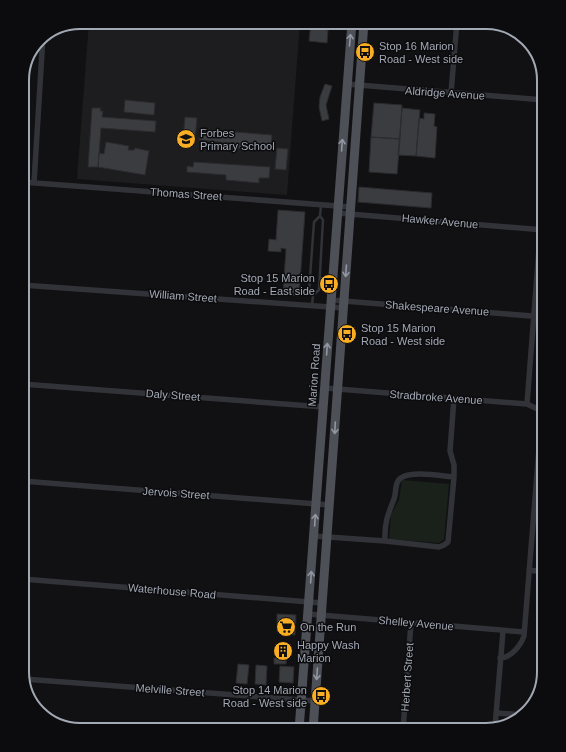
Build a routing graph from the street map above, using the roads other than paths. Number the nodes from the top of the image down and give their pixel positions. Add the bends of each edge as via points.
1 (351, 29) edge
2 (363, 29) edge
3 (456, 29) edge
4 (42, 46) edge
5 (346, 84) junction
6 (359, 86) junction
7 (451, 93) junction
8 (537, 99) edge
9 (29, 183) edge
10 (34, 183) junction
11 (321, 205) junction
12 (337, 210) junction
13 (350, 211) junction
14 (320, 216) junction
15 (537, 230) edge
16 (537, 278) edge
17 (29, 285) edge
18 (313, 295) junction
19 (330, 304) junction
20 (344, 304) junction
21 (312, 306) junction
22 (533, 316) junction
23 (537, 316) edge
24 (29, 385) edge
25 (325, 388) junction
26 (337, 389) junction
27 (454, 398) junction
28 (527, 404) junction
29 (324, 407) junction
30 (537, 409) edge
31 (454, 477) junction
32 (29, 482) edge
33 (537, 496) edge
34 (316, 504) junction
35 (330, 505) junction
36 (314, 536) junction
37 (328, 537) junction
38 (385, 540) junction
39 (530, 570) junction
40 (537, 571) edge
41 (29, 580) edge
42 (309, 602) junction
43 (322, 603) junction
44 (308, 614) junction
45 (321, 615) junction
46 (411, 623) junction
47 (503, 631) junction
48 (524, 632) junction
49 (500, 658) junction
50 (29, 679) edge
51 (301, 700) junction
52 (315, 700) junction
53 (496, 713) junction
54 (514, 714) edge
55 (495, 722) edge
56 (299, 723) edge
57 (313, 723) edge
58 (404, 723) edge

5 -> 1 main road, Marion Road
2 - 6 main road
3 - 7 street
4 - 10 street
5 - 6 street, Aldridge Avenue
12 -> 5 main road, Marion Road
6 - 7 street, Aldridge Avenue
6 - 13 main road
7 - 8 street, Aldridge Avenue
9 - 10 street, Thomas Street
10 - 11 street, Thomas Street
11 - 12 street, Thomas Street
11 - 14 lane
12 - 13 street, Thomas Street
12 - 19 main road, Marion Road
13 - 15 street, Hawker Avenue
13 -> 20 main road
14 - 18 lane via 323,220 319,290
14 - 18 lane via 314,222 309,291
16 - 22 street
17 - 21 street, William Street
18 - 21 lane
19 - 20 street, William Street
19 - 21 street, William Street
25 -> 19 main road, Marion Road
20 - 22 street, Shakespeare Avenue
20 - 26 main road
22 - 23 street, Shakespeare Avenue
22 - 28 street
24 - 29 street, Daly Street
25 - 26 street, Stradbroke Avenue
25 - 29 main road, Marion Road
26 - 27 street, Stradbroke Avenue
26 -> 35 main road
27 - 28 street, Stradbroke Avenue
27 - 31 street via 450,451
28 - 30 street, Stradbroke Avenue
29 - 34 main road, Marion Road
31 - 38 street via 413,474 398,481 395,498 387,514
31 - 38 street via 448,542 444,546
32 - 34 street, Jervois Street
33 - 39 street
34 - 35 street, Jervois Street
36 -> 34 main road, Marion Road
35 - 37 main road
36 - 37 street
42 -> 36 main road, Marion Road
37 - 38 street
37 - 43 main road
39 - 40 street
39 - 48 street
41 - 42 street, Waterhouse Road
42 - 43 street, Waterhouse Road
42 - 44 main road, Marion Road
43 - 45 main road
44 - 45 street, Shelley Avenue
44 - 51 main road, Marion Road
45 - 46 street, Shelley Avenue
45 -> 52 main road
46 - 47 street, Shelley Avenue
46 - 58 street, Herbert Street
47 - 48 street, Shelley Avenue
47 - 49 street
48 - 49 street via 522,641 511,654
49 - 53 street
50 - 51 street, Melville Street
51 - 52 street, Melville Street
51 - 56 main road, Marion Road
52 - 57 main road
53 - 54 street
53 - 55 street

